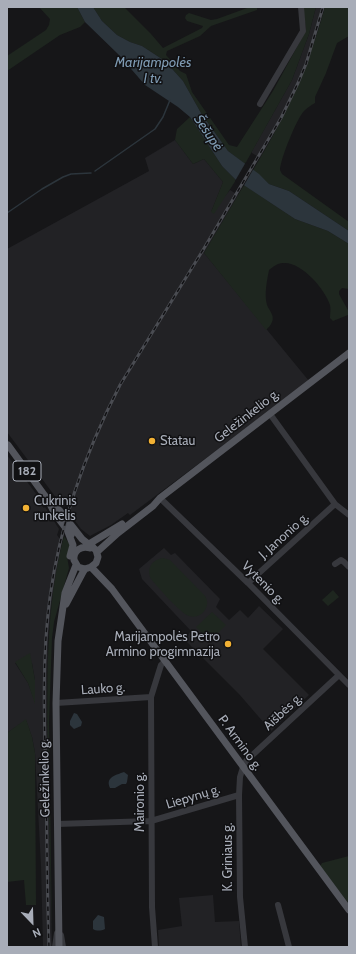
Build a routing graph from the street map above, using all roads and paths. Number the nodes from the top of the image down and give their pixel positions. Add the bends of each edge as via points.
1 (301, 7) edge
2 (260, 104) dead end
3 (349, 353) edge
4 (270, 414) junction
5 (8, 446) dead end
6 (160, 498) junction
7 (335, 504) junction
8 (349, 515) edge
9 (70, 530) junction
10 (88, 548) junction
11 (334, 564) dead end
12 (87, 565) junction
13 (349, 567) edge
14 (248, 583) junction
15 (67, 595) junction
16 (165, 661) junction
17 (339, 675) junction
18 (349, 685) edge
19 (151, 697) junction
20 (56, 703) junction
21 (242, 767) junction
22 (239, 794) junction
23 (151, 821) junction
24 (57, 824) junction
25 (278, 905) dead end
26 (349, 910) edge
27 (59, 947) edge
28 (155, 947) edge
29 (245, 947) edge
30 (289, 947) edge

1 - 2 street via 303,31
3 - 4 main road, Geležinkelio g.
4 - 6 main road, Geležinkelio g.
4 - 7 street
5 - 9 main road, 182 via 45,496 55,514
6 - 10 main road, Geležinkelio g.
6 - 10 main road, Geležinkelio g. via 118,533
6 - 14 street, Vytenio g.
7 - 8 street
7 - 14 street, J. Janonio g.
9 - 10 main road via 84,541
9 - 10 main road, 182 via 75,541
9 - 15 main road via 73,547 70,557 72,570 66,585
10 - 12 main road, P. Armino g. via 94,553
10 - 12 main road, Geležinkelio g. via 74,557
11 - 13 street via 340,560
12 - 15 main road, Geležinkelio g.
12 - 16 main road, P. Armino g. via 108,580
14 - 17 street, Vytenio g.
15 - 20 main road, Geležinkelio g. via 58,641
16 - 19 street, Maironio g. via 161,665
16 - 21 main road, P. Armino g.
17 - 18 street, Vytenio g.
17 - 21 street, Aišbės g.
19 - 20 street, Lauko g.
19 - 23 street, Maironio g.
20 - 24 main road, Geležinkelio g.
21 - 22 street, K. Griniaus g.
21 - 26 main road, P. Armino g.
22 - 23 street, Liepynų g.
22 - 29 street, K. Griniaus g. via 240,897
23 - 24 street, Liepynų g.
23 - 28 street, Maironio g.
24 - 27 main road, Geležinkelio g.
25 - 30 street

